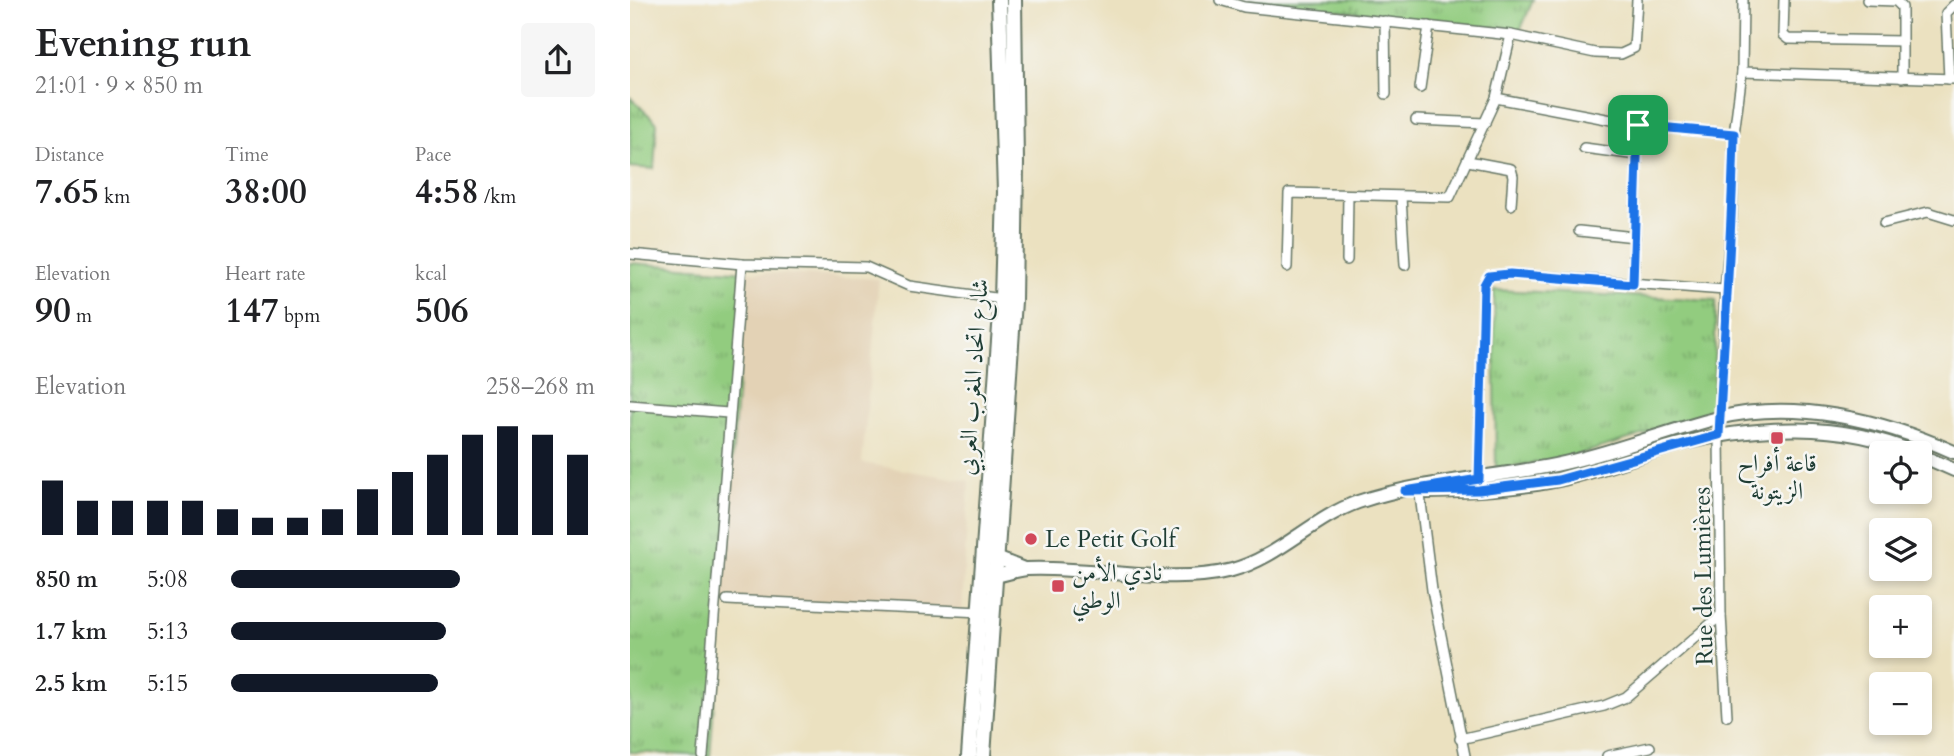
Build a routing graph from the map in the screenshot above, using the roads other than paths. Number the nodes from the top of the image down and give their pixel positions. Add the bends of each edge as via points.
1 (999, 0) edge
2 (1014, 0) edge
3 (1220, 0) edge
4 (1637, 0) edge
5 (1743, 0) edge
6 (1784, 0) edge
7 (1867, 0) edge
8 (1954, 5) edge
9 (1385, 21) junction
10 (1429, 26) junction
11 (1511, 35) junction
12 (1902, 41) junction
13 (1742, 72) junction
14 (1902, 78) junction
15 (1952, 79) edge
16 (1420, 88) dead end
17 (1387, 94) dead end
18 (1496, 98) junction
19 (1416, 120) dead end
20 (1485, 123) junction
21 (1638, 125) junction
22 (1734, 134) junction
23 (1584, 148) dead end
24 (1637, 155) junction
25 (1468, 161) junction
26 (1348, 195) junction
27 (1401, 197) junction
28 (1511, 205) dead end
29 (1954, 220) edge
30 (1884, 223) dead end
31 (1580, 231) dead end
32 (1635, 237) junction
33 (630, 254) edge
34 (1347, 260) dead end
35 (741, 264) junction
36 (1405, 265) dead end
37 (1287, 267) dead end
38 (1633, 284) junction
39 (1725, 290) junction
40 (1002, 299) junction
41 (630, 405) edge
42 (729, 413) junction
43 (1720, 418) junction
44 (1719, 435) junction
45 (1882, 441) edge
46 (1954, 452) edge
47 (1932, 460) edge
48 (1954, 470) edge
49 (1479, 484) junction
50 (1420, 489) junction
51 (990, 555) junction
52 (1024, 569) junction
53 (988, 577) junction
54 (727, 600) dead end
55 (981, 612) junction
56 (1721, 615) junction
57 (1727, 716) dead end
58 (1460, 739) junction
59 (1650, 747) dead end
60 (703, 756) edge
61 (969, 756) edge
62 (982, 756) edge
63 (1465, 756) edge
64 (1607, 756) edge

1 - 40 main road, شارع اتحاد المغرب العربي via 1005,192
2 - 51 main road, شارع اتحاد المغرب العربي via 1014,300
3 - 9 street via 1244,7
4 - 11 street via 1631,52 1595,53
5 - 13 street, Rue des Lumières
6 - 12 street via 1783,35 1788,39
7 - 12 street via 1899,3
8 - 15 street via 1946,13
9 - 10 street
9 - 17 street
10 - 11 street
10 - 16 street
11 - 18 street
12 - 14 street
13 - 14 street
13 - 22 street, Rue des Lumières
14 - 15 street
18 - 20 street
18 - 21 street
19 - 20 street
20 - 25 street
21 - 22 street
21 - 24 street
22 - 39 street, Rue des Lumières
23 - 24 street
24 - 32 street
25 - 27 street via 1450,197
25 - 28 street via 1511,170
26 - 27 street
26 - 34 street
26 - 37 street via 1289,193
27 - 36 street
29 - 30 street via 1928,212
31 - 32 street
32 - 38 street
33 - 35 street
35 - 40 street via 866,267 909,286
35 - 42 street
38 - 39 street
38 - 49 street via 1510,274 1492,274 1486,279
39 - 43 street, Rue des Lumières
40 - 51 main road, شارع اتحاد المغرب العربي
41 - 42 street
42 - 60 street
43 - 44 street, Rue des Lumières
43 - 46 main road via 1779,411 1850,418 1901,430
43 - 49 main road
44 - 45 main road via 1762,428
44 - 49 main road via 1558,480
44 - 56 street, Rue des Lumières
47 - 48 main road
49 - 50 main road
50 - 52 main road via 1343,508 1262,557 1219,573
50 - 58 street via 1432,590
51 - 52 main road
51 - 53 main road, شارع اتحاد المغرب العربي
52 - 53 main road
53 - 55 main road, شارع اتحاد المغرب العربي
53 - 62 main road, شارع اتحاد المغرب العربي
54 - 55 street
55 - 61 main road, شارع اتحاد المغرب العربي
56 - 57 street, Rue des Lumières
56 - 58 street via 1626,697
58 - 63 street
59 - 64 street

